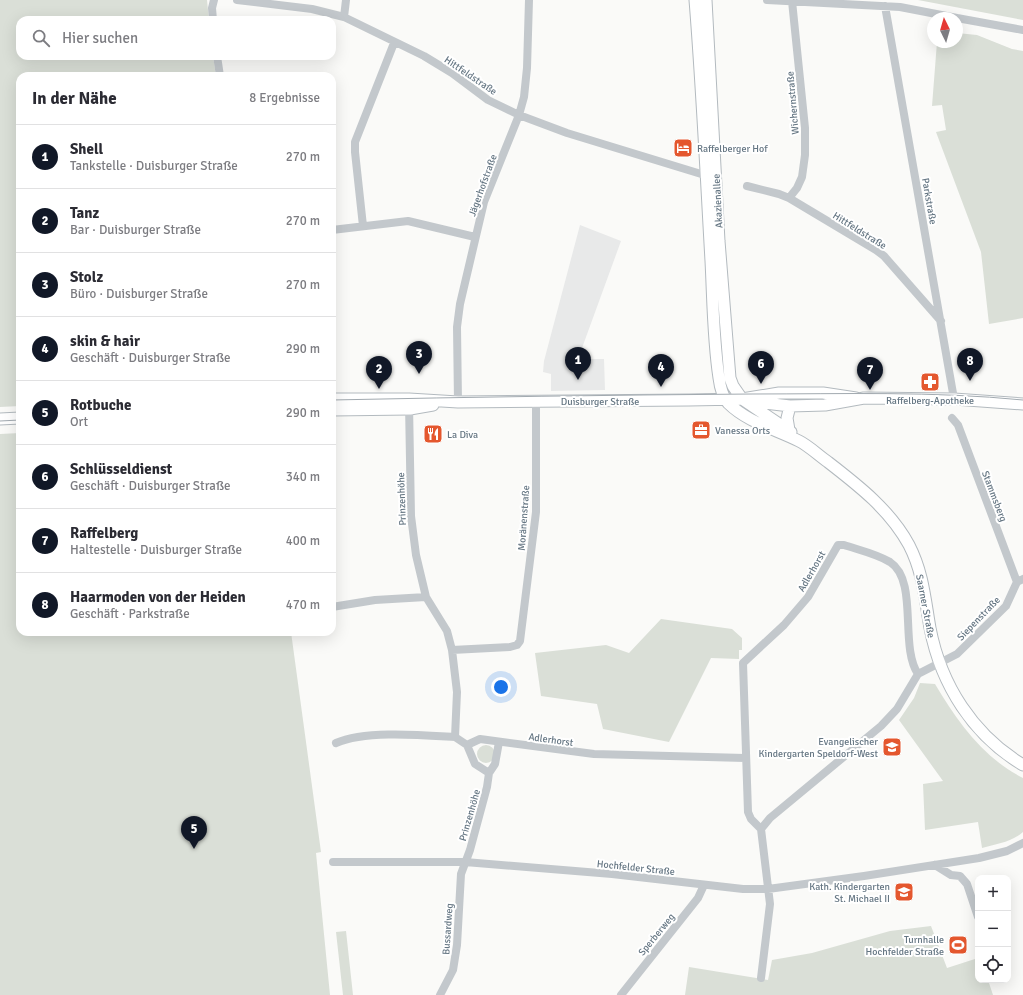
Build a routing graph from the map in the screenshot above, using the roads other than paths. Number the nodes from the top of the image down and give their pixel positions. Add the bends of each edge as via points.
1 (214, 0) edge
2 (237, 0) edge
3 (346, 0) edge
4 (529, 0) edge
5 (695, 0) edge
6 (706, 0) edge
7 (767, 0) edge
8 (792, 1) junction
9 (885, 6) junction
10 (927, 13) edge
11 (213, 16) edge
12 (344, 18) junction
13 (963, 19) edge
14 (1023, 30) edge
15 (394, 43) junction
16 (218, 60) edge
17 (219, 72) edge
18 (519, 115) junction
19 (711, 177) junction
20 (747, 186) dead end
21 (789, 198) junction
22 (364, 226) junction
23 (336, 230) edge
24 (475, 237) junction
25 (942, 322) junction
26 (856, 398) junction
27 (742, 399) junction
28 (336, 400) edge
29 (725, 400) junction
30 (954, 400) junction
31 (536, 401) junction
32 (458, 402) junction
33 (410, 404) junction
34 (1023, 404) edge
35 (790, 406) junction
36 (336, 410) edge
37 (16, 418) edge
38 (952, 418) dead end
39 (0, 419) edge
40 (789, 430) junction
41 (798, 440) junction
42 (1020, 581) edge
43 (426, 597) junction
44 (336, 606) edge
45 (452, 650) junction
46 (940, 664) junction
47 (918, 674) junction
48 (455, 737) junction
49 (499, 742) junction
50 (336, 743) dead end
51 (467, 744) junction
52 (745, 758) junction
53 (1023, 765) edge
54 (489, 773) junction
55 (761, 829) junction
56 (1023, 843) edge
57 (333, 862) dead end
58 (466, 862) junction
59 (935, 865) junction
60 (704, 885) junction
61 (768, 889) junction
62 (976, 911) edge
63 (761, 978) dead end
64 (440, 995) edge
65 (621, 995) edge

1 - 11 street
2 - 12 street, Hittfeldstraße via 312,9
3 - 12 street
4 - 18 street, Jägerhofstraße via 527,68
5 - 19 main road, Akazienallee
6 - 19 main road, Akazienallee
7 - 8 street
8 - 9 street
8 - 21 street, Wichernstraße via 805,128 805,155 802,177
9 - 10 street
9 - 25 street, Parkstraße
12 - 15 street, Hittfeldstraße
13 - 14 street
15 - 18 street, Hittfeldstraße via 424,56 488,100
15 - 22 street via 355,142
16 - 17 street
18 - 19 street, Hittfeldstraße via 567,133
18 - 24 street, Jägerhofstraße via 484,202
19 - 27 main road, Akazienallee via 728,365 733,386
19 - 29 main road, Akazienallee via 719,379
20 - 21 street, Hittfeldstraße
21 - 25 street, Hittfeldstraße via 884,256
22 - 23 street
22 - 24 street via 408,221
24 - 32 street, Jägerhofstraße via 457,328
25 - 30 street, Parkstraße
26 - 27 main road, Duisburger Straße via 823,393 779,393
26 - 30 main road, Duisburger Straße
26 - 35 main road, Duisburger Straße via 825,405
27 - 29 main road, Duisburger Straße
27 - 35 main road, Duisburger Straße
27 - 40 main road, Saarner Straße
28 - 33 main road, Duisburger Straße
29 - 31 main road, Duisburger Straße
29 - 41 main road, Saarner Straße via 744,415
30 - 34 main road, Duisburger Straße
31 - 32 main road, Duisburger Straße
31 - 45 street, Moränenstraße via 536,512 521,636 517,645 510,647
32 - 33 main road, Duisburger Straße
33 - 36 main road, Duisburger Straße via 352,411
33 - 43 street, Prinzenhöhe via 411,516 416,555
35 - 40 main road via 786,418
37 - 39 main road
38 - 42 street, Stammsberg via 958,425
40 - 41 main road, Saarner Straße
41 - 46 main road, Saarner Straße via 855,484 885,511 899,529 918,564
42 - 46 street, Siepenstraße via 1006,606 957,654
43 - 44 street via 375,600
43 - 45 street, Prinzenhöhe via 447,631
45 - 48 street, Prinzenhöhe via 457,692
46 - 47 street, Siepenstraße
46 - 53 main road, Saarner Straße via 956,699 971,721 991,741
47 - 52 street, Adlerhorst via 911,660 903,579 889,562 838,545 808,597 784,625 743,663
47 - 55 street via 897,709 881,726 770,818
48 - 50 street via 388,735 347,738
48 - 51 street
49 - 51 street via 480,739
49 - 52 street, Adlerhorst via 594,754
49 - 54 street, Prinzenhöhe via 495,764
51 - 54 street via 475,764
52 - 55 street, Adlerhorst via 748,812 751,820
54 - 58 street, Prinzenhöhe via 488,787
55 - 61 street
56 - 59 street, Hochfelder Straße via 1007,851
57 - 58 street, Hochfelder Straße
58 - 60 street, Hochfelder Straße
58 - 64 street, Bussardweg via 461,874 456,958 453,970
59 - 61 street, Hochfelder Straße
59 - 62 street via 950,875 960,876 967,884
60 - 61 street, Hochfelder Straße
60 - 65 street, Sperberweg via 698,898
61 - 63 street via 770,904

